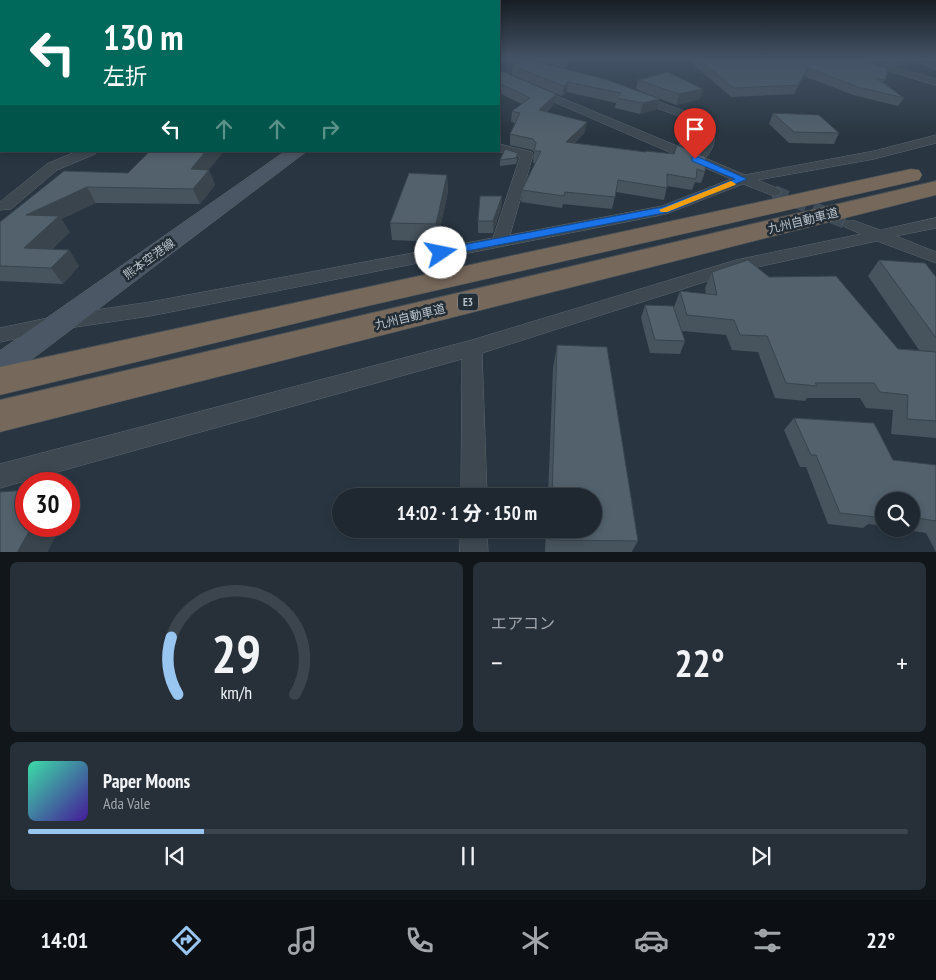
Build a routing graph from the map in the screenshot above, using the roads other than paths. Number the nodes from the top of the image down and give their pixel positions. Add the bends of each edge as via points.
1 (522, 85) edge
2 (623, 92) edge
3 (936, 139) edge
4 (500, 148) edge
5 (88, 152) edge
6 (297, 152) edge
7 (695, 159) junction
8 (936, 170) edge
9 (743, 179) junction
10 (936, 188) edge
11 (774, 192) tunnel mouth
12 (2, 207) edge
13 (936, 223) edge
14 (850, 224) tunnel mouth
15 (880, 236) junction
16 (500, 242) junction
17 (936, 258) edge
18 (62, 322) junction
19 (0, 335) edge
20 (472, 348) junction
21 (0, 367) edge
22 (0, 381) edge
23 (0, 416) edge
24 (0, 476) edge
25 (474, 488) edge
26 (474, 538) edge
27 (474, 552) edge

1 - 7 street
2 - 7 street via 702,121 709,130 711,143
3 - 9 street via 864,157
4 - 16 street via 527,155
5 - 12 street via 52,167
6 - 18 main road, 熊本空港線
7 - 9 street
8 - 22 highway, 九州自動車道 / E3
9 - 11 street
9 - 16 street via 666,210
10 - 23 highway, 九州自動車道 / E3
13 - 15 street
14 - 15 street
15 - 17 street
15 - 20 street via 736,266
16 - 18 street via 160,307
18 - 19 street
18 - 21 main road, 熊本空港線
20 - 24 street
20 - 25 street
26 - 27 street

